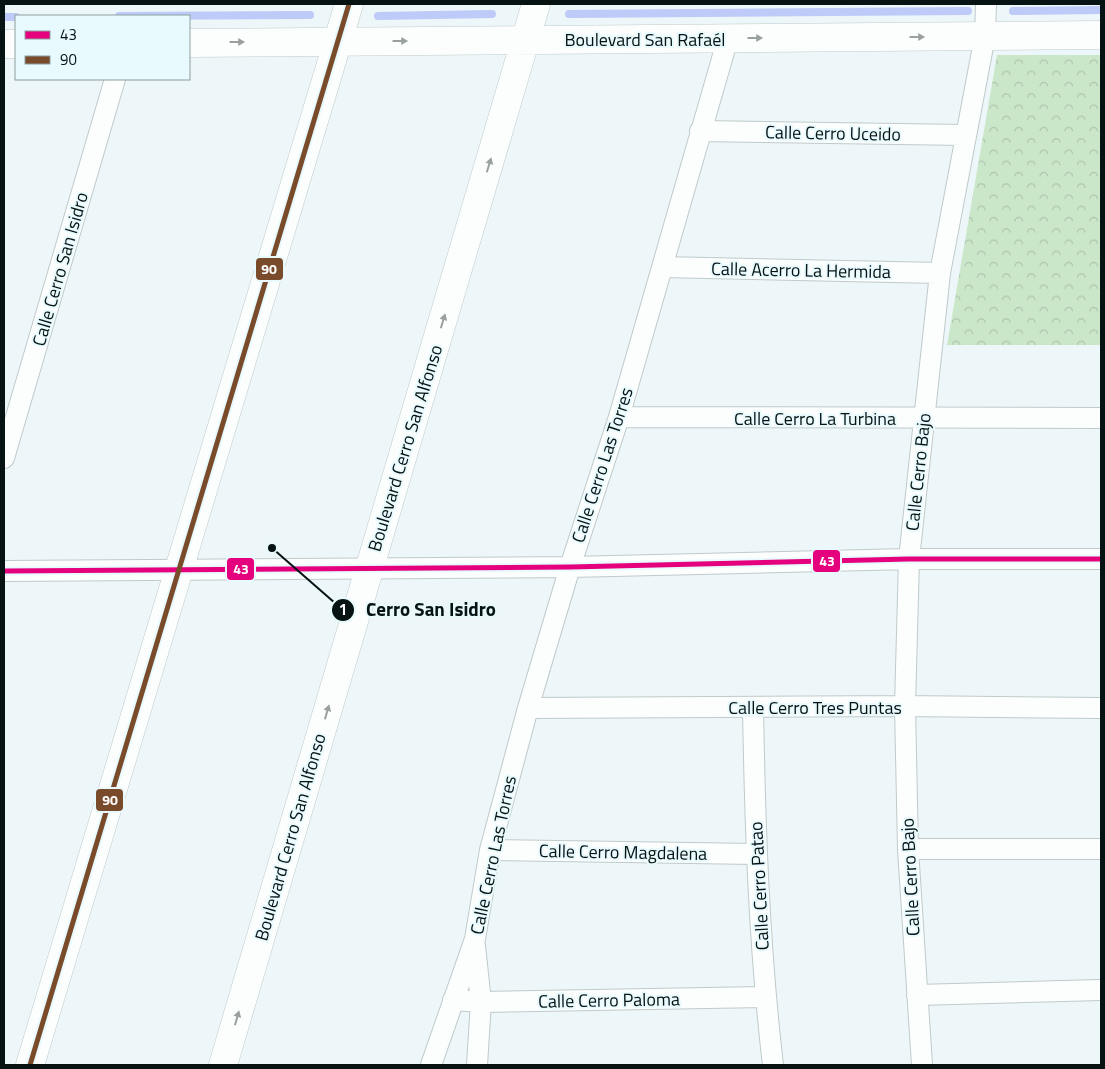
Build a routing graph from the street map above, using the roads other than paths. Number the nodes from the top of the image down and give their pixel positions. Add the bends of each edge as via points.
1 (349, 4) edge
2 (536, 4) edge
3 (986, 4) edge
4 (985, 36) junction
5 (1101, 36) edge
6 (728, 38) junction
7 (526, 40) junction
8 (339, 41) junction
9 (190, 43) edge
10 (116, 80) edge
11 (700, 131) junction
12 (966, 135) junction
13 (662, 267) junction
14 (940, 273) junction
15 (618, 417) junction
16 (924, 418) junction
17 (1101, 418) edge
18 (4, 458) edge
19 (1101, 558) edge
20 (909, 560) junction
21 (570, 567) junction
22 (369, 569) junction
23 (180, 570) junction
24 (4, 571) edge
25 (905, 706) junction
26 (753, 707) junction
27 (528, 708) junction
28 (1101, 708) edge
29 (908, 849) junction
30 (1101, 849) edge
31 (490, 850) junction
32 (756, 854) junction
33 (475, 939) junction
34 (1101, 990) edge
35 (917, 994) junction
36 (765, 997) junction
37 (453, 1000) junction
38 (481, 1002) junction
39 (30, 1065) edge
40 (223, 1065) edge
41 (431, 1065) edge
42 (477, 1065) edge
43 (773, 1065) edge
44 (922, 1065) edge

1 - 8 street
2 - 7 street, Boulevard Cerro San Alfonso
3 - 4 street, Calle Cerro Bajo
4 - 5 street, Boulevard San Rafaél
6 -> 4 street, Boulevard San Rafaél
4 - 12 street, Calle Cerro Bajo
6 - 7 street, Boulevard San Rafaél
6 - 11 street, Calle Cerro Las Torres
8 -> 7 street, Boulevard San Rafaél
22 -> 7 street, Boulevard Cerro San Alfonso
9 -> 8 street, Boulevard San Rafaél
8 - 23 street
10 - 18 street, Calle Cerro San Isidro
11 - 12 street, Calle Cerro Uceido
11 - 13 street, Calle Cerro Las Torres
12 - 14 street, Calle Cerro Bajo
13 - 14 street, Calle Acerro La Hermida
13 - 15 street, Calle Cerro Las Torres
14 - 16 street, Calle Cerro Bajo
15 - 16 street, Calle Cerro La Turbina
15 - 21 street, Calle Cerro Las Torres
16 - 17 street, Calle Cerro La Turbina
16 - 20 street, Calle Cerro Bajo
19 - 20 street
20 - 21 street
20 - 25 street, Calle Cerro Bajo
21 - 22 street
21 - 27 street, Calle Cerro Las Torres
22 - 23 street
40 -> 22 street, Boulevard Cerro San Alfonso
23 - 24 street
23 - 39 street
25 - 26 street, Calle Cerro Tres Puntas
25 - 28 street, Calle Cerro Tres Puntas
25 - 29 street, Calle Cerro Bajo
26 - 27 street, Calle Cerro Tres Puntas
26 - 32 street, Calle Cerro Patao
27 - 31 street, Calle Cerro Las Torres
29 - 30 street
29 - 35 street, Calle Cerro Bajo
31 - 32 street, Calle Cerro Magdalena
31 - 33 street, Calle Cerro Las Torres
32 - 36 street, Calle Cerro Patao
33 - 37 street, Calle Cerro Las Torres
33 - 38 street
34 - 35 street
35 - 44 street, Calle Cerro Bajo
36 - 38 street, Calle Cerro Paloma
36 - 43 street, Calle Cerro Patao
37 - 38 street, Calle Cerro Paloma
37 - 41 street, Calle Cerro Las Torres
38 - 42 street

